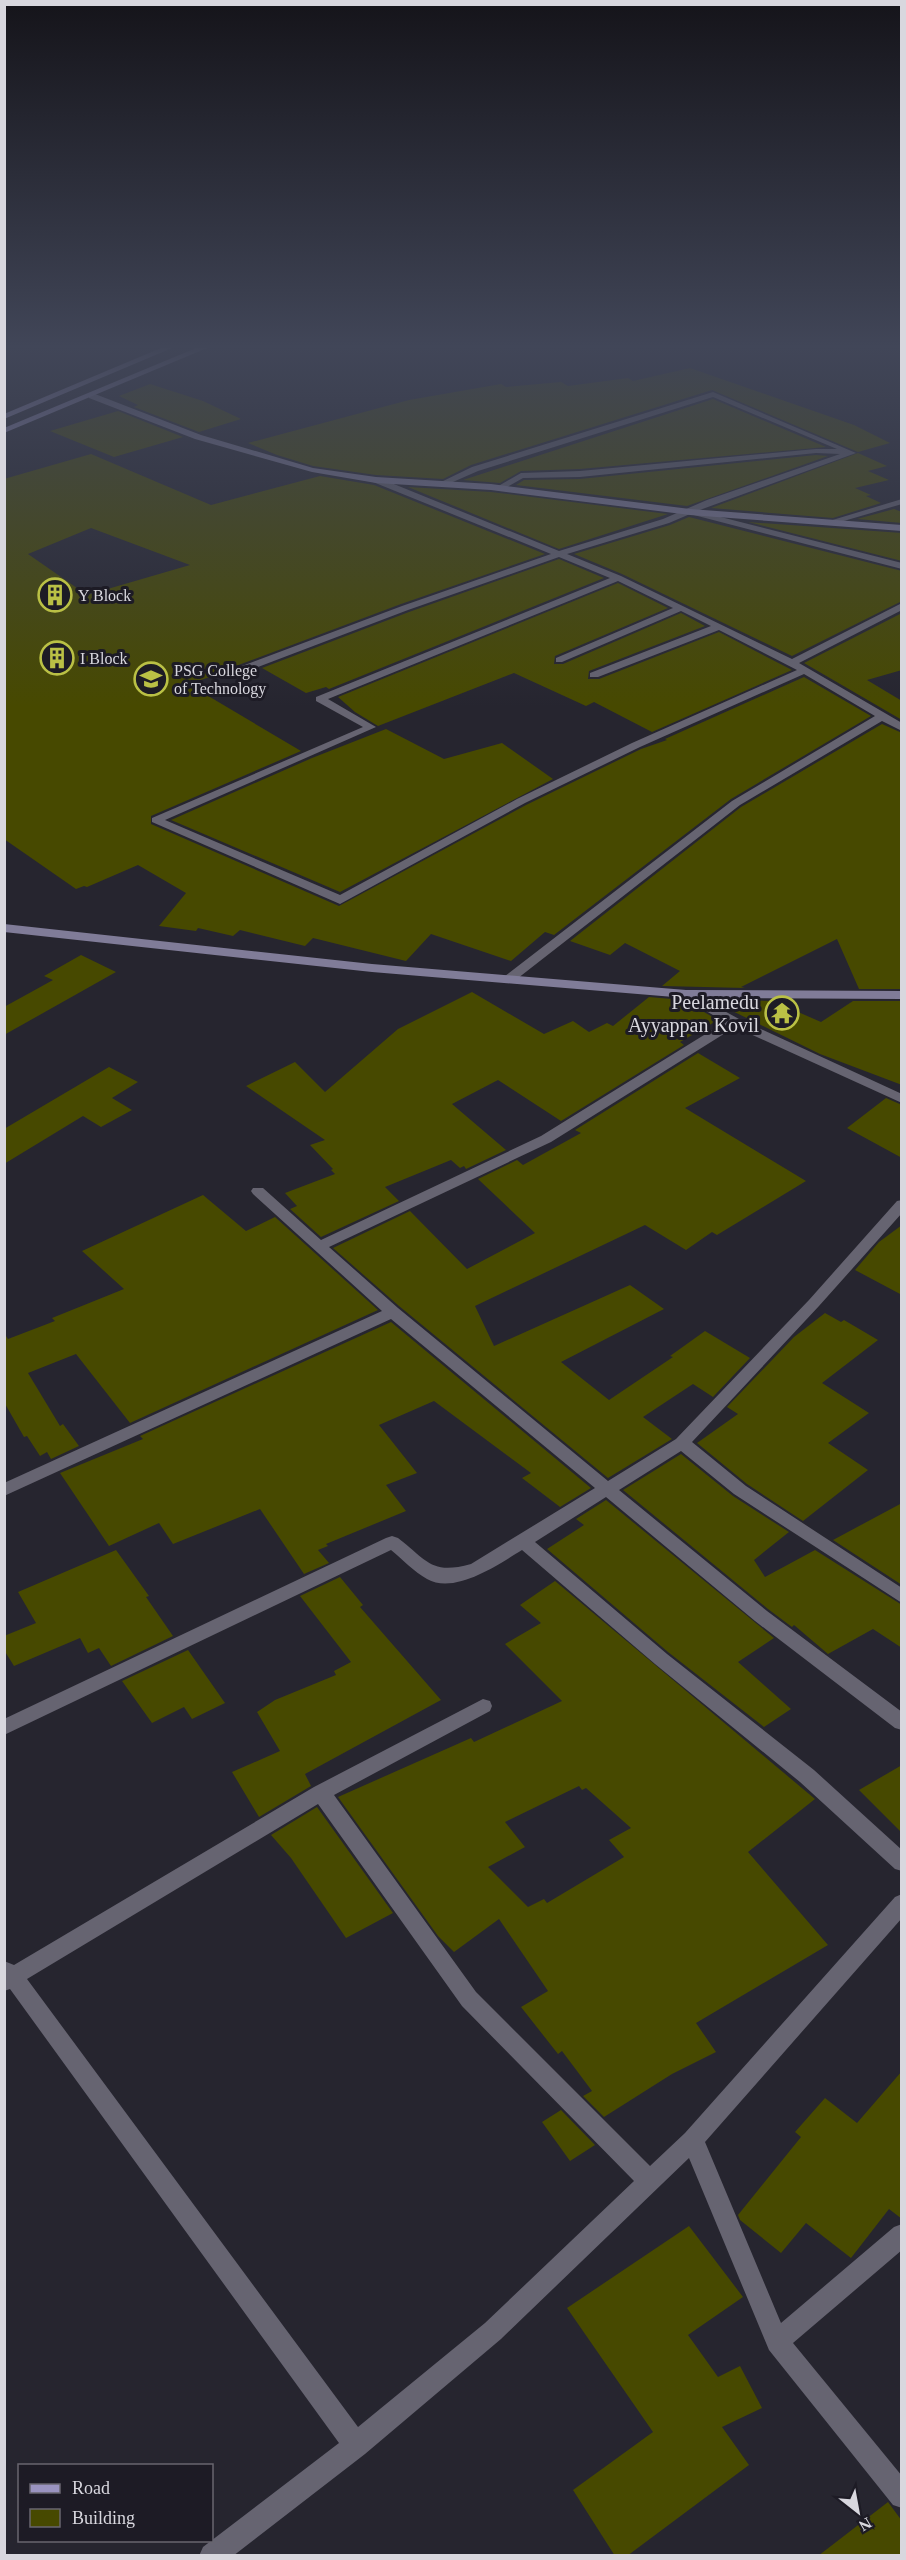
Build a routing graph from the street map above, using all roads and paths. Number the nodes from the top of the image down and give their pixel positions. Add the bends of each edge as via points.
1 (303, 467) edge
2 (480, 467) edge
3 (647, 467) edge
4 (810, 467) edge
5 (376, 480) junction
6 (443, 483) junction
7 (499, 488) junction
8 (902, 501) edge
9 (690, 512) junction
10 (830, 522) junction
11 (902, 528) edge
12 (559, 554) junction
13 (902, 566) edge
14 (618, 578) junction
15 (902, 606) edge
16 (681, 608) junction
17 (719, 626) junction
18 (559, 660) dead end
19 (792, 663) junction
20 (805, 670) junction
21 (238, 671) dead end
22 (594, 675) dead end
23 (881, 717) junction
24 (902, 728) edge
25 (4, 928) edge
26 (509, 979) junction
27 (686, 994) junction
28 (902, 995) edge
29 (734, 1023) junction
30 (902, 1099) edge
31 (258, 1191) dead end
32 (902, 1204) edge
33 (319, 1246) junction
34 (393, 1312) junction
35 (681, 1443) junction
36 (608, 1488) junction
37 (4, 1490) edge
38 (523, 1541) junction
39 (902, 1598) edge
40 (483, 1706) dead end
41 (902, 1723) edge
42 (4, 1728) edge
43 (321, 1793) junction
44 (902, 1863) edge
45 (902, 1903) edge
46 (7, 1976) edge
47 (693, 2140) junction
48 (651, 2181) junction
49 (902, 2235) edge
50 (777, 2342) junction
51 (356, 2445) junction
52 (902, 2496) edge
53 (212, 2556) edge

1 - 5 street
2 - 6 street
3 - 7 street via 520,476
4 - 9 street
5 - 6 street
5 - 12 street
6 - 7 street
7 - 9 street
8 - 10 street
9 - 10 street
9 - 12 street
9 - 13 street
10 - 11 street
12 - 14 street
12 - 21 street
14 - 16 street
14 - 20 street via 320,699 370,727 156,820 340,900 531,796
15 - 19 street
16 - 17 street
16 - 18 street
17 - 19 street
17 - 22 street
19 - 20 street
20 - 23 street
23 - 24 street
23 - 26 street via 736,803
25 - 26 street
26 - 27 street
27 - 28 street
27 - 29 street
29 - 30 street
29 - 33 street via 546,1139
31 - 33 street
32 - 35 street
33 - 34 street
34 - 36 street
34 - 37 street
35 - 36 street
35 - 39 street via 740,1490
36 - 38 street
36 - 41 street via 761,1616
38 - 42 street via 477,1569 452,1576 434,1575 392,1542
38 - 44 street via 807,1776
40 - 43 street
43 - 46 street
43 - 48 street via 469,1999
45 - 47 street
46 - 51 street
47 - 48 street
47 - 50 street
48 - 51 street via 493,2331
49 - 50 street
50 - 52 street
51 - 53 street

